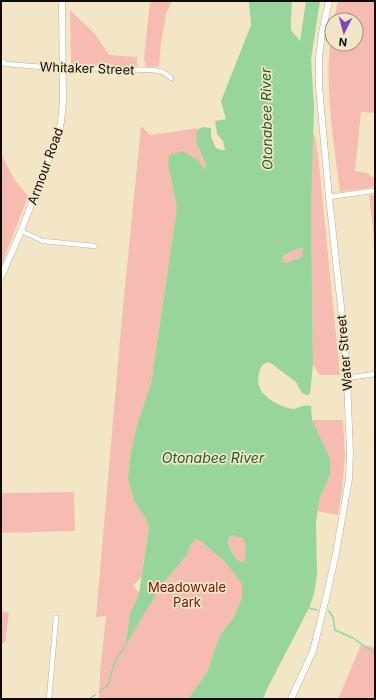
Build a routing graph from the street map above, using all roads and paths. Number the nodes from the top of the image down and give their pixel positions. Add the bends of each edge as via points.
1 (62, 1) edge
2 (328, 1) edge
3 (1, 62) edge
4 (63, 67) junction
5 (171, 78) dead end
6 (372, 192) dead end
7 (329, 197) junction
8 (20, 231) junction
9 (94, 246) dead end
10 (1, 278) edge
11 (375, 374) edge
12 (347, 378) junction
13 (56, 618) dead end
14 (49, 699) edge
15 (291, 699) edge

1 - 4 main road, Armour Road
2 - 7 main road, Water Street via 319,58 319,87
3 - 4 street, Whitaker Street
4 - 5 street, Whitaker Street via 153,70 163,72
4 - 8 main road, Armour Road via 61,122
6 - 7 street
7 - 12 main road, Water Street
8 - 9 street via 43,241
8 - 10 main road, Armour Road
11 - 12 street
12 - 15 main road, Water Street via 349,479 338,547 313,651
13 - 14 street

